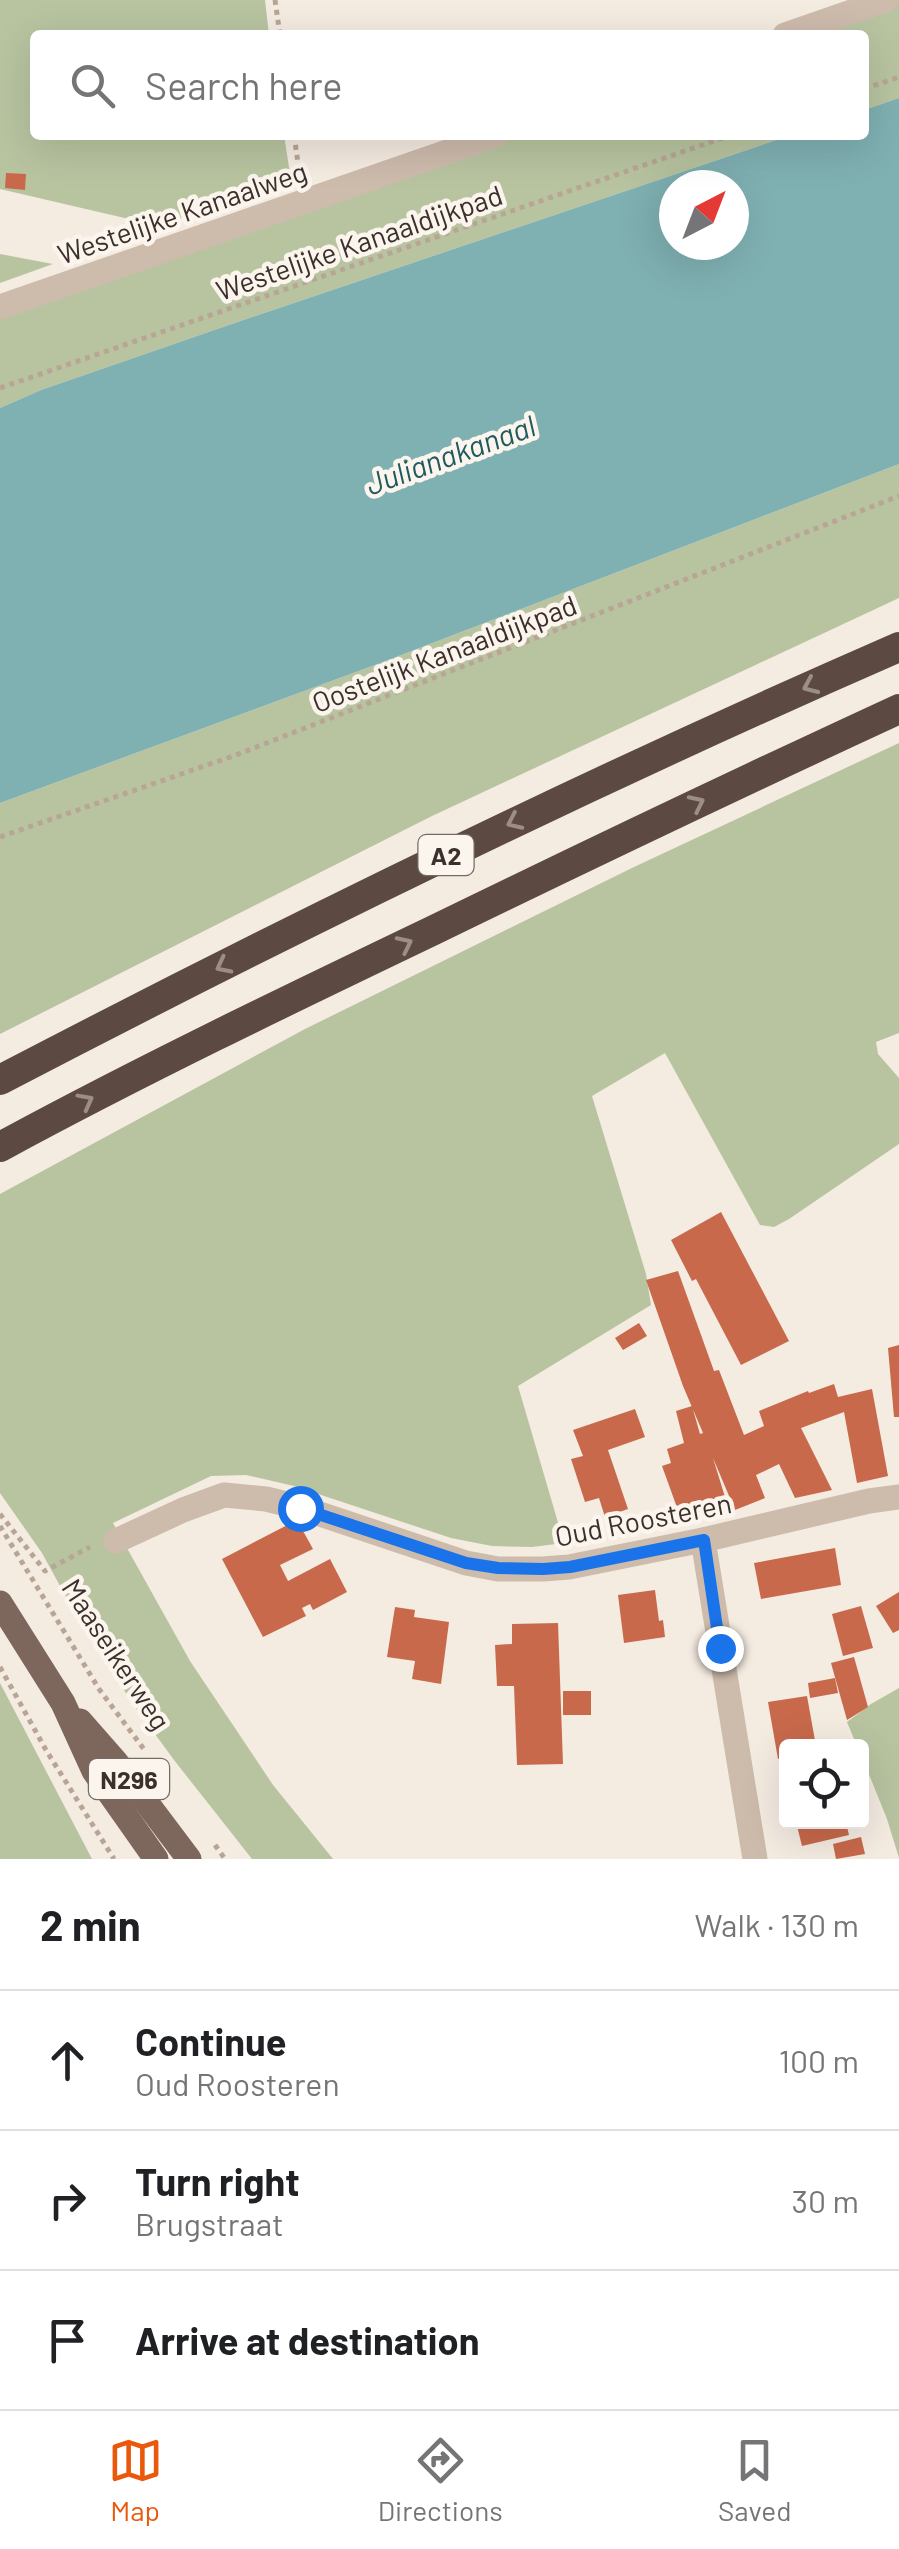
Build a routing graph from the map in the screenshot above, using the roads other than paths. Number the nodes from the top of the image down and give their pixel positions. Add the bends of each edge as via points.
1 (886, 0) edge
2 (799, 30) edge
3 (482, 140) edge
4 (0, 307) edge
5 (899, 647) edge
6 (899, 709) edge
7 (0, 1080) edge
8 (0, 1147) edge
9 (899, 1497) edge
10 (704, 1540) junction
11 (103, 1544) road end
12 (0, 1603) edge
13 (63, 1703) junction
14 (156, 1859) edge
15 (189, 1859) edge
16 (755, 1859) edge

1 - 2 street
3 - 4 street, Westelijke Kanaalweg
5 -> 7 highway, A2 via 477,839
8 -> 6 highway, A2 via 317,986
9 - 10 street, Oud Roosteren
10 - 11 street, Oud Roosteren via 570,1567 498,1568 266,1498 224,1494
10 - 16 street
12 - 13 main road, N296
13 - 14 main road, N296 via 94,1771
13 - 15 main road, N296

